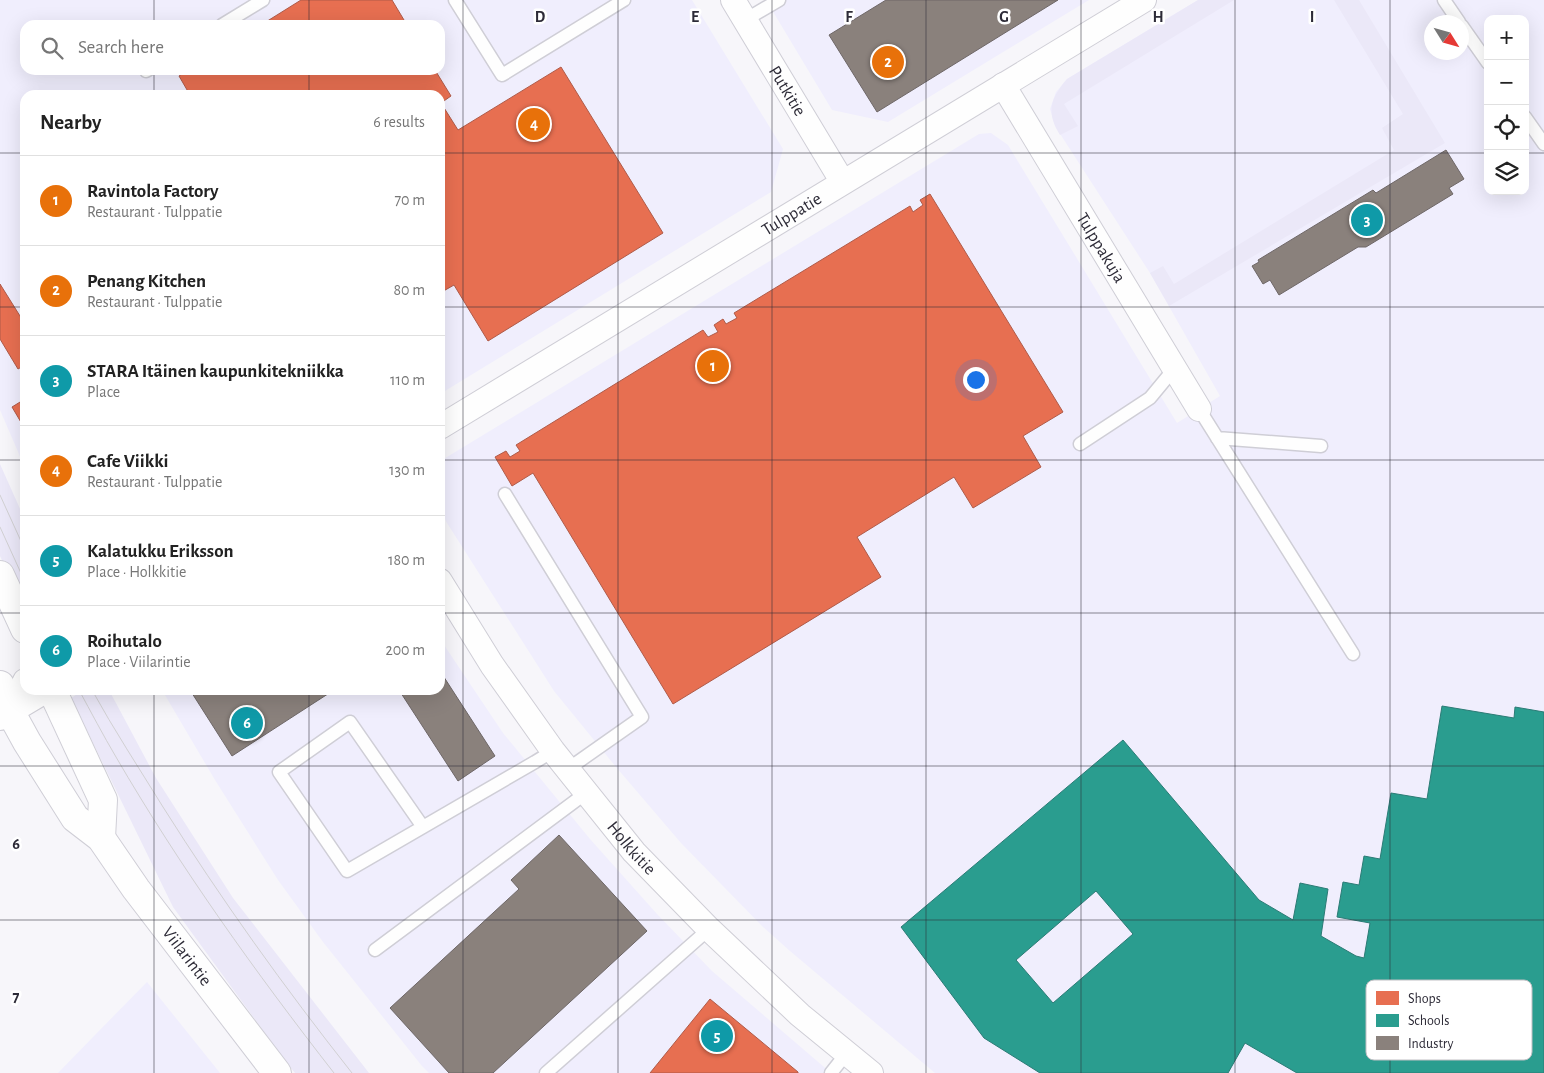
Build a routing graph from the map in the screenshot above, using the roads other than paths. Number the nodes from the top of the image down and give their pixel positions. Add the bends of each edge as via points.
1 (263, 0) edge
2 (455, 0) edge
3 (624, 0) edge
4 (733, 0) edge
5 (779, 0) edge
6 (1144, 0) edge
7 (1444, 0) edge
8 (1454, 15) edge
9 (230, 20) edge
10 (745, 20) junction
11 (1469, 36) edge
12 (1486, 60) edge
13 (1003, 85) junction
14 (1529, 123) edge
15 (1544, 144) edge
16 (842, 181) junction
17 (1174, 369) junction
18 (1199, 409) joint
19 (445, 424) edge
20 (1217, 438) junction
21 (1080, 444) dead end
22 (1322, 446) dead end
23 (505, 494) dead end
24 (0, 575) edge
25 (445, 590) edge
26 (20, 618) edge
27 (1353, 654) dead end
28 (0, 685) edge
29 (20, 689) edge
30 (38, 695) edge
31 (54, 695) edge
32 (5, 714) edge
33 (553, 751) junction
34 (568, 769) junction
35 (586, 792) junction
36 (423, 827) junction
37 (101, 838) junction
38 (708, 929) junction
39 (374, 950) dead end
40 (846, 1054) junction
41 (277, 1073) edge
42 (546, 1073) edge
43 (831, 1073) edge
44 (871, 1073) edge

1 - 9 lane
2 - 3 lane via 502,75
4 - 10 street, Putkitie
5 - 10 lane
6 - 13 street, Tulppatie
7 - 8 lane
10 - 16 street, Putkitie
11 - 12 lane
13 - 16 street, Tulppatie
13 - 17 street, Tulppakuja
14 - 15 lane
16 - 19 street, Tulppatie
17 - 18 street, Tulppakuja
17 - 21 lane via 1150,398
18 - 20 lane
20 - 22 lane
20 - 27 lane
23 - 34 lane via 642,717
24 - 26 main road
25 - 33 street, Holkkitie via 492,665
28 - 32 main road, Viilarintie
29 - 32 street
30 - 32 street
31 - 37 main road via 103,800
32 - 37 main road, Viilarintie via 75,818
33 - 34 street, Holkkitie
33 - 36 lane
34 - 35 street, Holkkitie
35 - 38 street, Holkkitie via 634,852
35 - 39 lane
36 - 36 lane via 350,722 279,772 347,871
37 - 41 main road, Viilarintie
38 - 40 street, Holkkitie
38 - 42 lane
40 - 43 lane
40 - 44 street, Holkkitie

